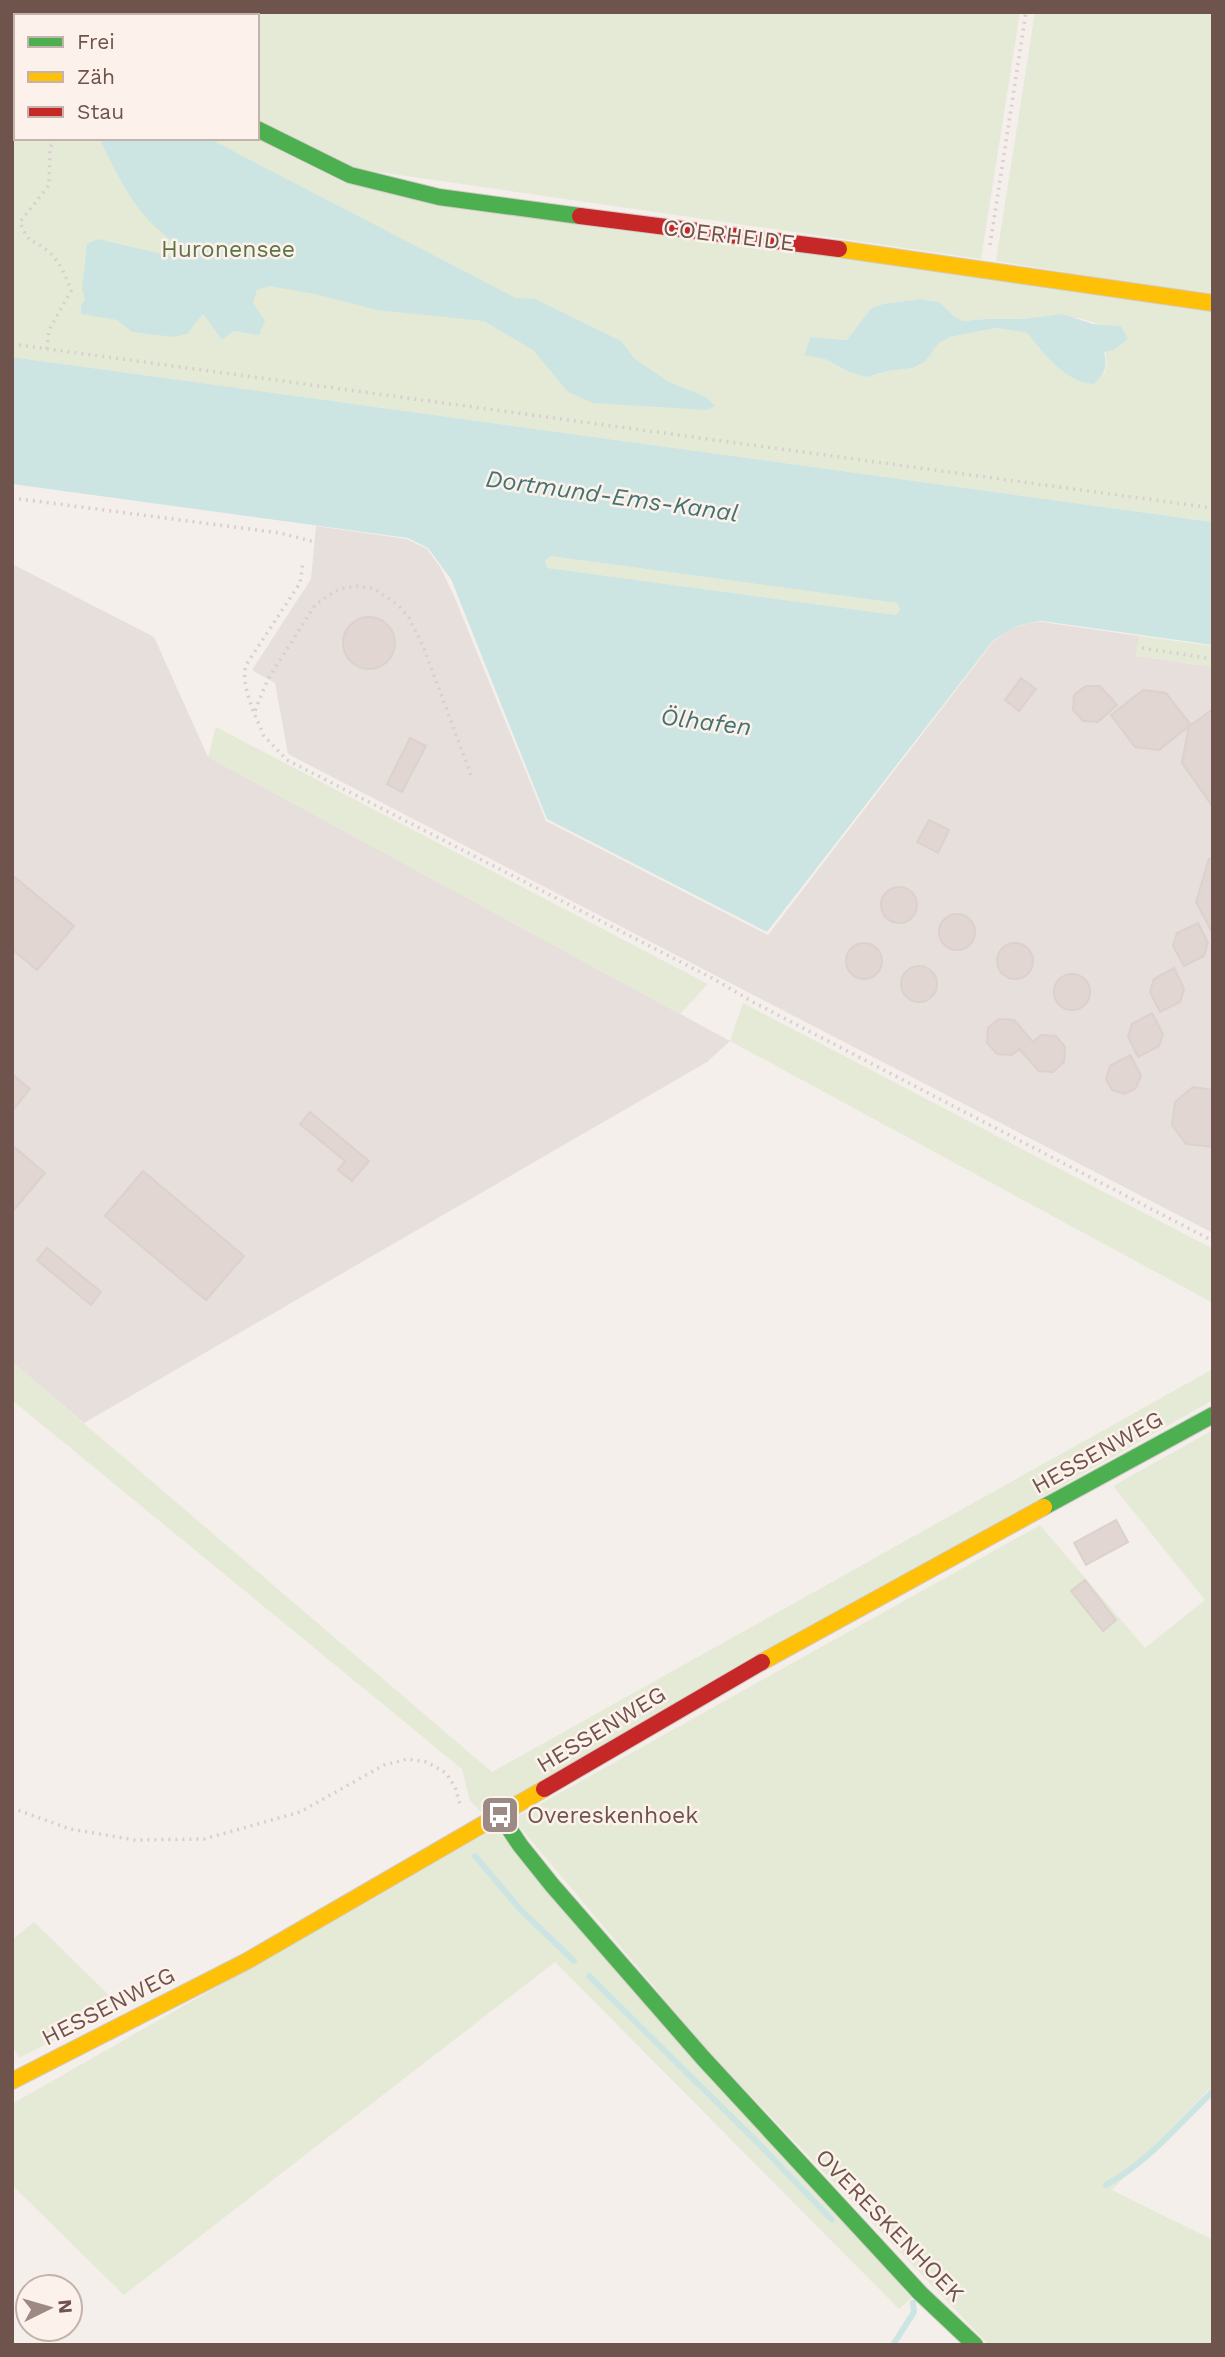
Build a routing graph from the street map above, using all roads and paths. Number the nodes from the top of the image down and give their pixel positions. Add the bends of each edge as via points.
1 (1026, 12) edge
2 (259, 130) edge
3 (54, 140) edge
4 (987, 269) junction
5 (1213, 303) edge
6 (12, 344) edge
7 (47, 349) junction
8 (12, 498) edge
9 (1213, 508) edge
10 (314, 542) dead end
11 (303, 563) dead end
12 (1142, 648) dead end
13 (1213, 659) edge
14 (254, 713) junction
15 (471, 775) dead end
16 (1213, 1241) edge
17 (1213, 1415) edge
18 (12, 1808) edge
19 (500, 1815) junction
20 (474, 1831) junction
21 (12, 2081) edge
22 (975, 2345) edge

1 - 4 path
2 - 4 street, COERHEIDE via 350,175 439,197
3 - 7 path via 49,185 20,222 27,239 50,253 71,291 49,330
4 - 5 street, COERHEIDE
6 - 7 path
7 - 9 path
8 - 10 path via 280,533
11 - 14 path via 300,583 246,665 245,686
12 - 13 path
14 - 15 path via 268,679 316,605 345,587 375,589 410,618
14 - 16 path via 264,736 287,760
17 - 19 street, HESSENWEG via 738,1675
18 - 20 path via 70,1829 135,1840 204,1839 300,1812 384,1765 407,1759 427,1762 446,1773
19 - 20 street, HESSENWEG
19 - 22 street, OVERESKENHOEK via 552,1885 703,2059 920,2293
20 - 21 street, HESSENWEG via 247,1961

